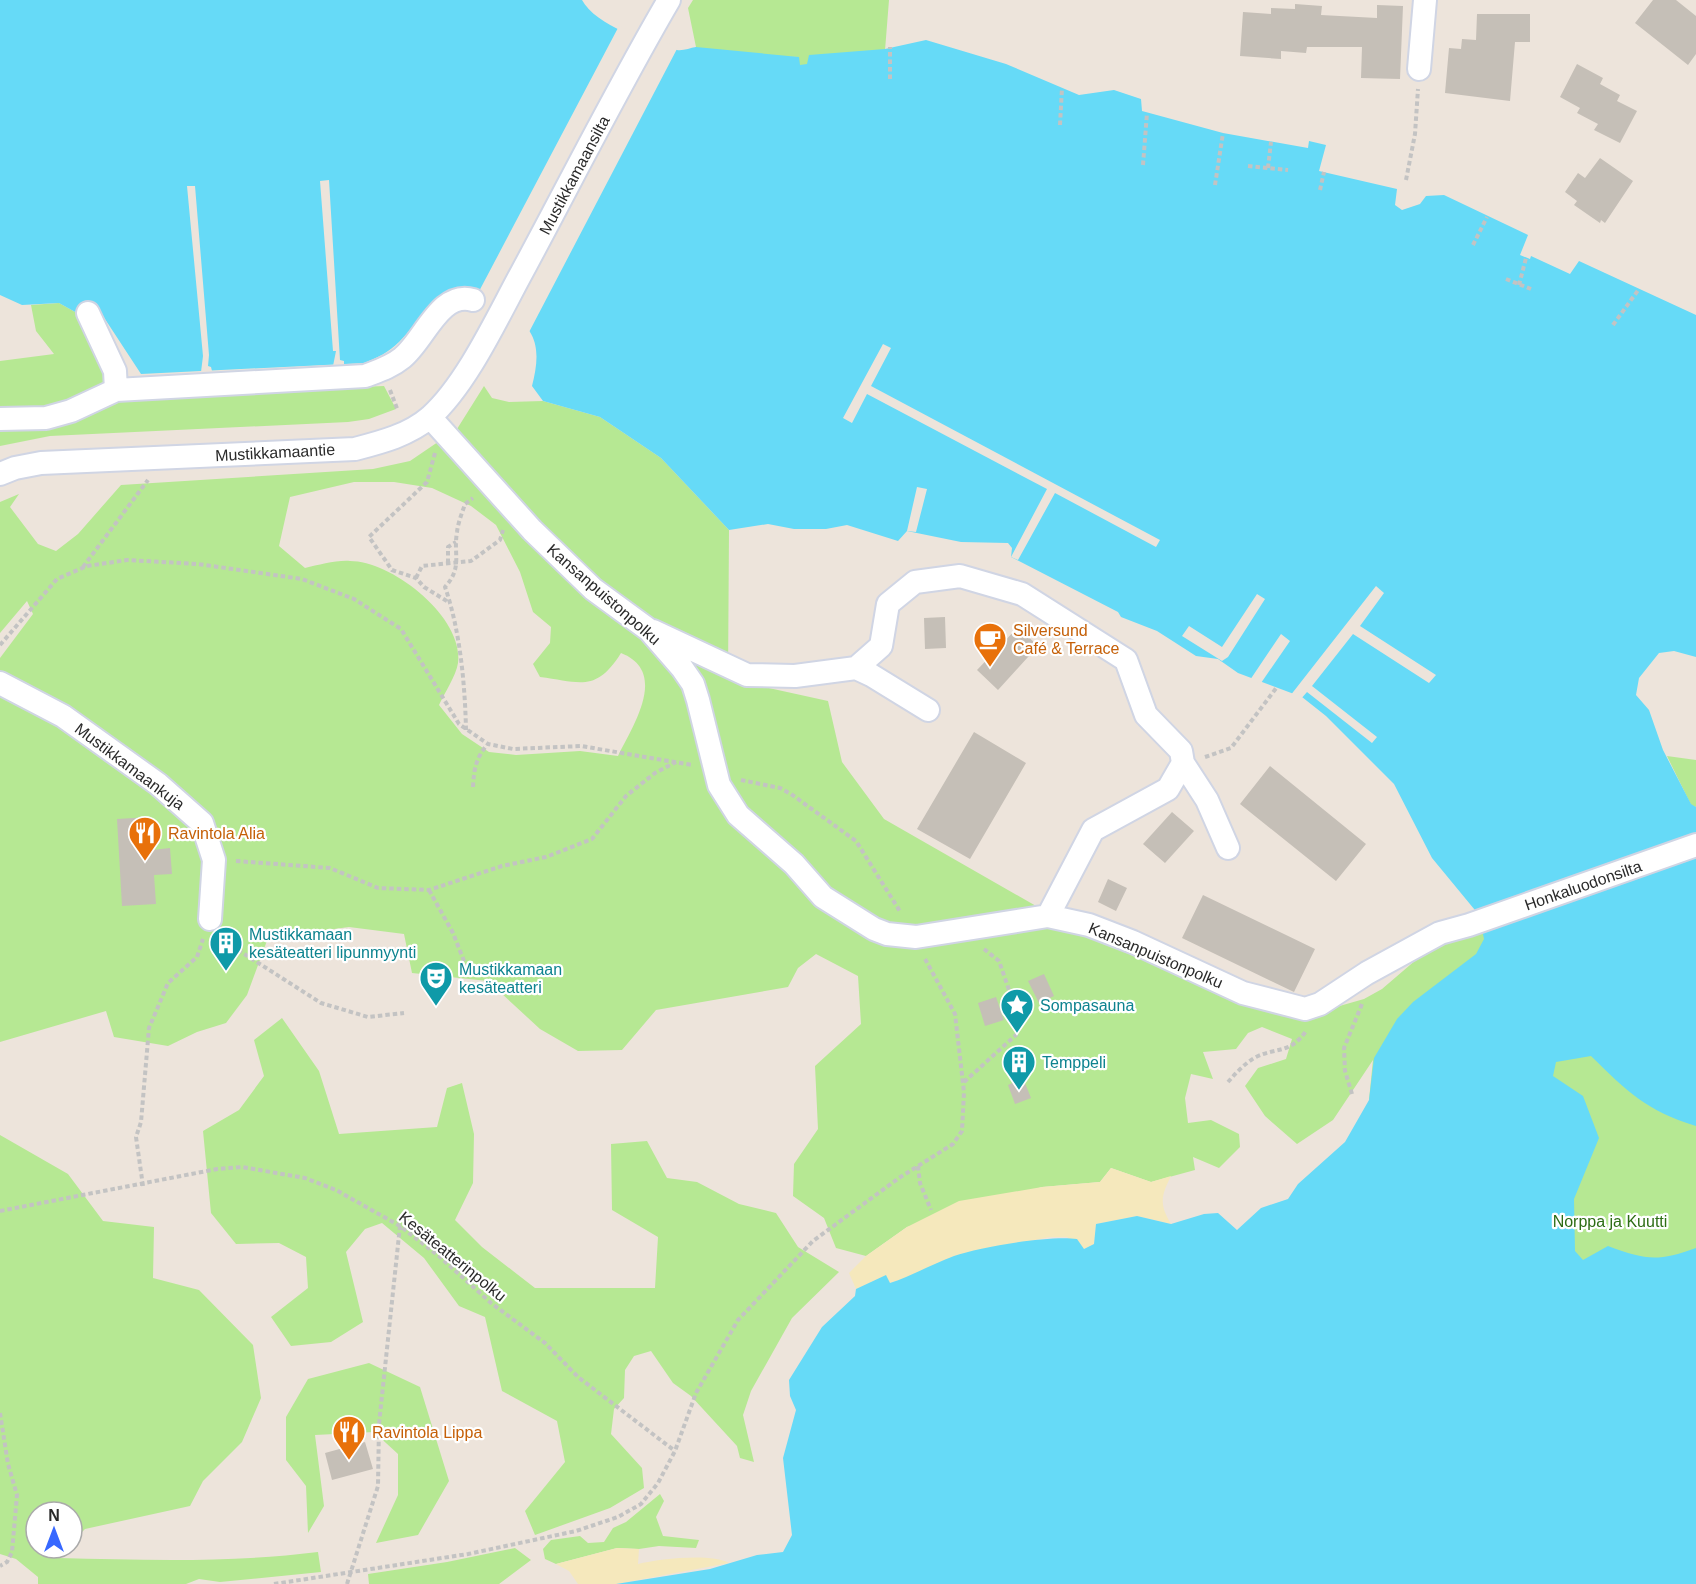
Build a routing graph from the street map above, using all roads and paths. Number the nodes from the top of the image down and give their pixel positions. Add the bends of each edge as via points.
1 (669, 0) edge
2 (1425, 0) edge
3 (890, 47) dead end
4 (1419, 69) joint
5 (890, 79) dead end
6 (1062, 88) dead end
7 (1147, 112) dead end
8 (1060, 125) dead end
9 (1222, 133) dead end
10 (1271, 142) dead end
11 (1143, 165) dead end
12 (1248, 166) dead end
13 (1268, 168) junction
14 (1288, 170) dead end
15 (1324, 172) dead end
16 (1406, 180) dead end
17 (1215, 185) dead end
18 (1320, 190) dead end
19 (1487, 217) dead end
20 (1473, 245) dead end
21 (1526, 258) dead end
22 (1506, 279) dead end
23 (1519, 285) junction
24 (1531, 290) dead end
25 (1639, 290) dead end
26 (473, 300) dead end
27 (88, 313) dead end
28 (495, 323) joint
29 (1613, 325) dead end
30 (388, 384) dead end
31 (116, 390) junction
32 (398, 409) dead end
33 (0, 420) edge
34 (437, 425) junction
35 (0, 474) edge
36 (149, 478) dead end
37 (490, 485) junction
38 (516, 514) junction
39 (457, 541) junction
40 (448, 563) junction
41 (457, 563) junction
42 (83, 568) junction
43 (416, 578) junction
44 (451, 603) junction
45 (649, 630) junction
46 (0, 635) edge
47 (1, 643) edge
48 (856, 669) junction
49 (0, 683) edge
50 (1277, 687) dead end
51 (928, 710) dead end
52 (466, 730) junction
53 (488, 744) junction
54 (676, 762) junction
55 (1183, 763) junction
56 (714, 772) junction
57 (473, 787) dead end
58 (1696, 845) edge
59 (1228, 848) dead end
60 (214, 860) junction
61 (429, 890) junction
62 (1048, 916) junction
63 (206, 930) junction
64 (962, 931) junction
65 (916, 937) junction
66 (466, 966) dead end
67 (1367, 974) junction
68 (1312, 1006) junction
69 (404, 1013) dead end
70 (1017, 1013) dead end
71 (1017, 1034) dead end
72 (963, 1082) junction
73 (1228, 1082) dead end
74 (1352, 1094) dead end
75 (918, 1166) junction
76 (143, 1185) junction
77 (931, 1210) dead end
78 (0, 1211) edge
79 (400, 1226) junction
80 (0, 1413) edge
81 (675, 1451) junction
82 (0, 1566) edge
83 (353, 1571) junction
84 (274, 1584) edge
85 (347, 1584) edge

1 - 28 street, Mustikkamaansilta
2 - 4 street
3 - 5 path
4 - 16 path via 1415,134
6 - 8 path
7 - 11 path
9 - 17 path
10 - 13 path
12 - 13 path
13 - 14 path
15 - 18 path
19 - 20 path
21 - 23 path
22 - 23 path
23 - 24 path
25 - 29 path
26 - 31 street via 462,298 449,303 403,357 386,369 365,376
27 - 31 street via 115,371
28 - 34 street, Mustikkamaantie
30 - 32 path
31 - 33 street via 46,418
34 - 35 street, Mustikkamaantie via 355,449 41,463
34 - 37 street, Kansanpuistonpolku
34 - 43 path via 427,482 369,537 392,570
36 - 42 path
37 - 38 street, Kansanpuistonpolku
37 - 39 path via 465,504
38 - 41 path via 505,525 500,540 471,561
38 - 45 street, Kansanpuistonpolku via 593,589
39 - 40 path via 448,547
39 - 41 path
40 - 41 path
40 - 43 path via 422,566
41 - 44 path via 454,576 445,587
42 - 47 path via 57,579
42 - 52 path via 127,560 198,564 302,579 354,599 401,629
43 - 44 path
44 - 52 path via 454,629 463,653 460,673
45 - 48 street via 747,675 795,676
45 - 56 street, Kansanpuistonpolku via 693,684
46 - 47 path
48 - 51 street
48 - 55 street via 881,646 888,604 915,582 960,576 1022,594 1126,660 1146,715 1181,751
49 - 60 street, Mustikkamaankuja via 63,716 158,784 202,823
50 - 55 path via 1231,748
52 - 53 path
53 - 54 path via 513,749 581,746
53 - 57 path via 474,766
54 - 56 path via 704,766
54 - 61 path via 626,796 592,839 546,857 502,866
55 - 59 street via 1207,800
55 - 62 street via 1168,789 1093,830
56 - 65 street, Kansanpuistonpolku via 738,815 794,864 823,897 874,929
56 - 65 path via 780,788 841,828 856,841
58 - 67 street, Honkaluodonsilta via 1440,933
60 - 61 path via 330,868 378,888
60 - 63 street, Mustikkamaankuja
61 - 66 path
62 - 64 street, Kansanpuistonpolku
62 - 68 street, Kansanpuistonpolku via 1089,925 1133,942 1242,993
63 - 69 path via 321,1003 368,1017
63 - 76 path via 197,957 168,983 149,1028 141,1122 136,1137
64 - 65 street, Kansanpuistonpolku
64 - 70 path via 999,961
65 - 72 path via 955,1014
67 - 68 street, Honkaluodonsilta
67 - 74 path via 1362,1007 1344,1048
68 - 73 path via 1314,1020 1298,1043 1258,1056
71 - 72 path
72 - 75 path via 962,1131 953,1144
75 - 77 path
75 - 81 path via 813,1241 738,1320 696,1393
76 - 78 path, Kesäteatterinpolku
76 - 79 path, Kesäteatterinpolku via 217,1169 242,1167 275,1172 336,1190
79 - 81 path, Kesäteatterinpolku via 544,1344 578,1377
79 - 83 path via 379,1424 378,1486
80 - 82 path via 17,1495 12,1552
81 - 83 path via 641,1504 618,1517 576,1531 468,1554
83 - 84 path
83 - 85 path

